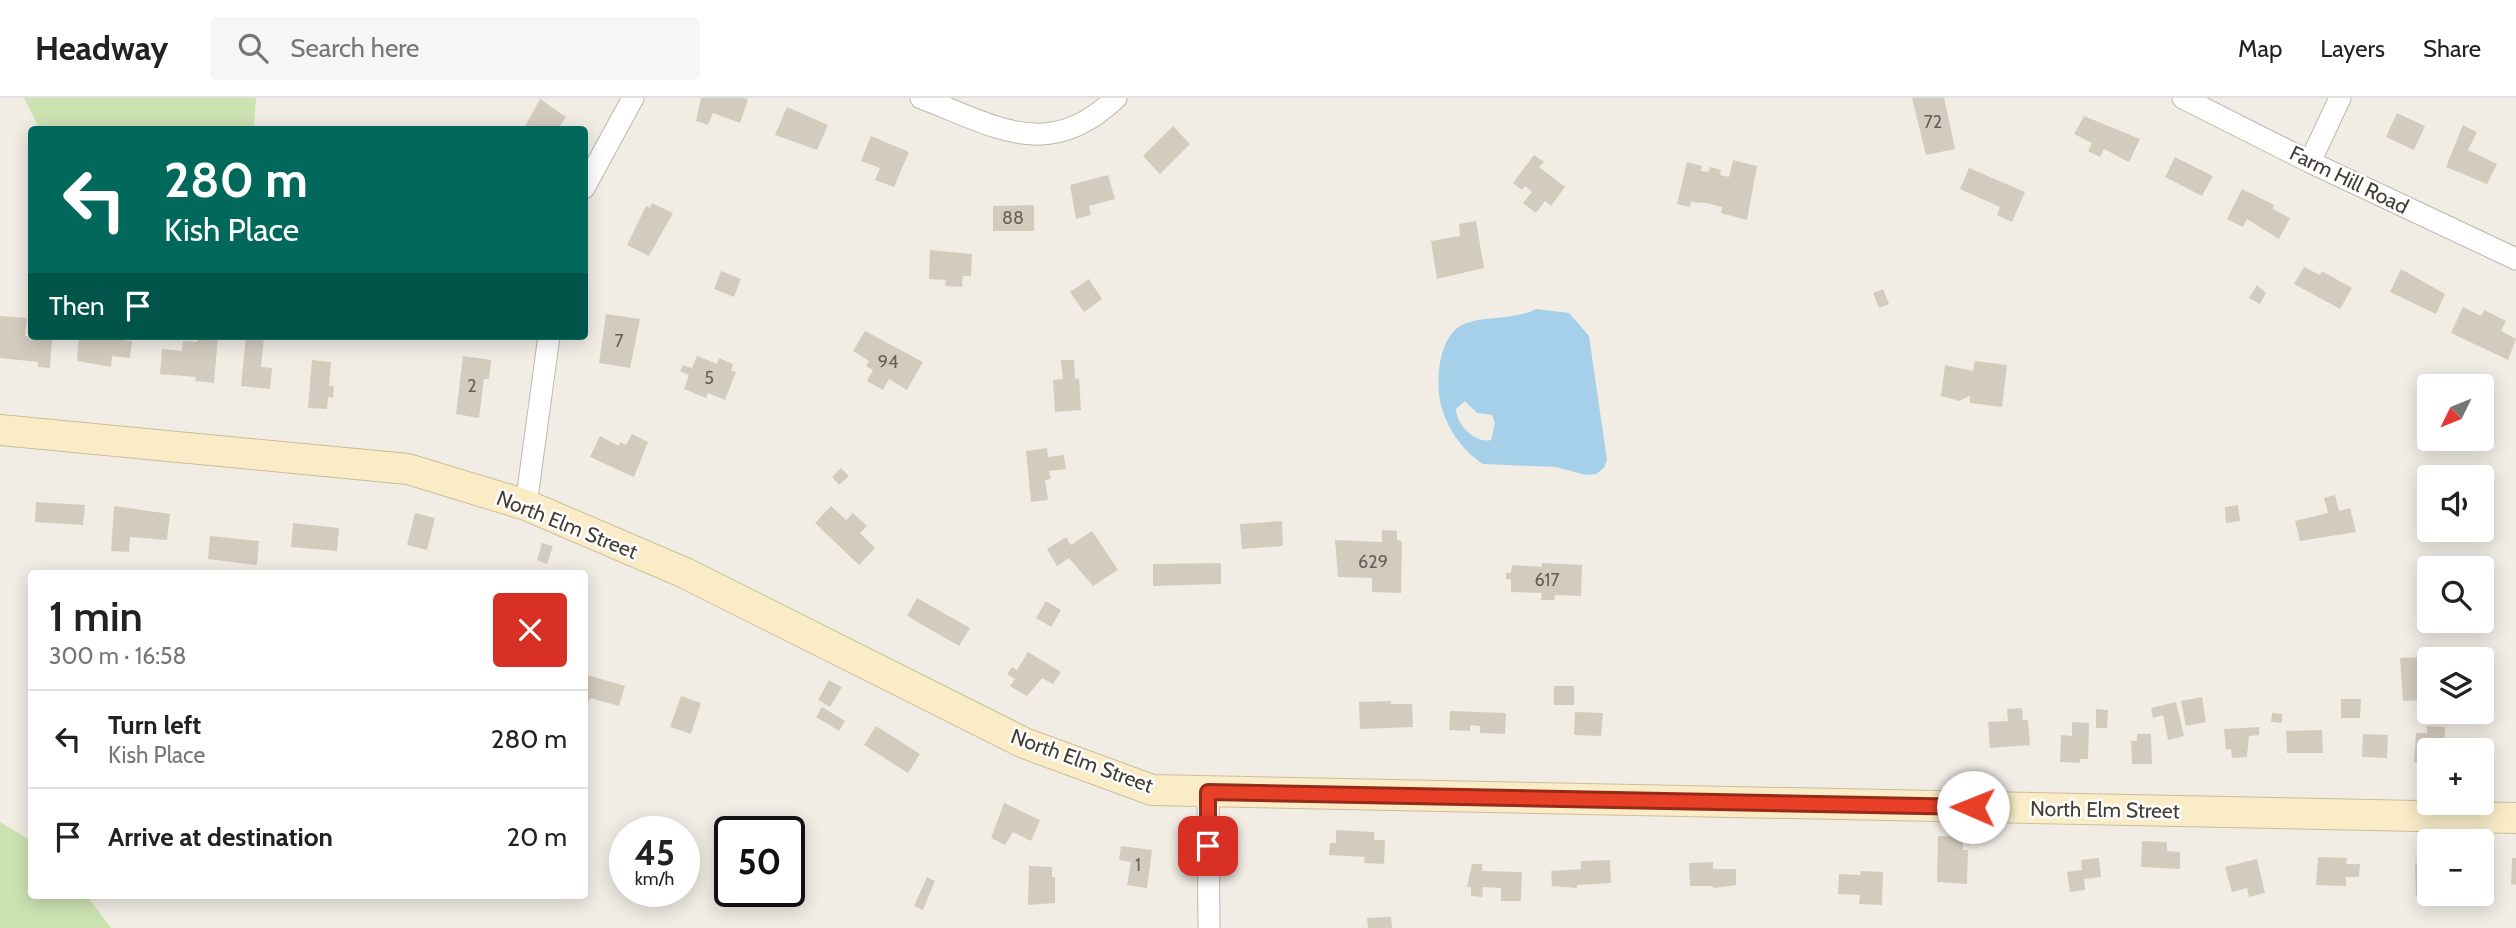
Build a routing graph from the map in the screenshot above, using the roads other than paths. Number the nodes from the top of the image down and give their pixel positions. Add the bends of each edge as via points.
1 (633, 98) edge
2 (921, 98) edge
3 (1115, 98) edge
4 (2183, 98) edge
5 (2340, 98) edge
6 (2310, 162) junction
7 (588, 181) edge
8 (2516, 259) edge
9 (548, 340) edge
10 (0, 430) edge
11 (526, 505) junction
12 (1208, 792) junction
13 (2516, 818) edge
14 (1209, 928) edge

1 - 7 street
2 - 3 street via 1011,132 1049,136 1093,120
4 - 6 street, Farm Hill Road
5 - 6 street
6 - 8 street, Farm Hill Road
9 - 11 street
10 - 11 main road, North Elm Street via 408,469
11 - 12 main road, North Elm Street via 685,573 1024,743 1152,790
12 - 13 main road, North Elm Street
12 - 14 street

